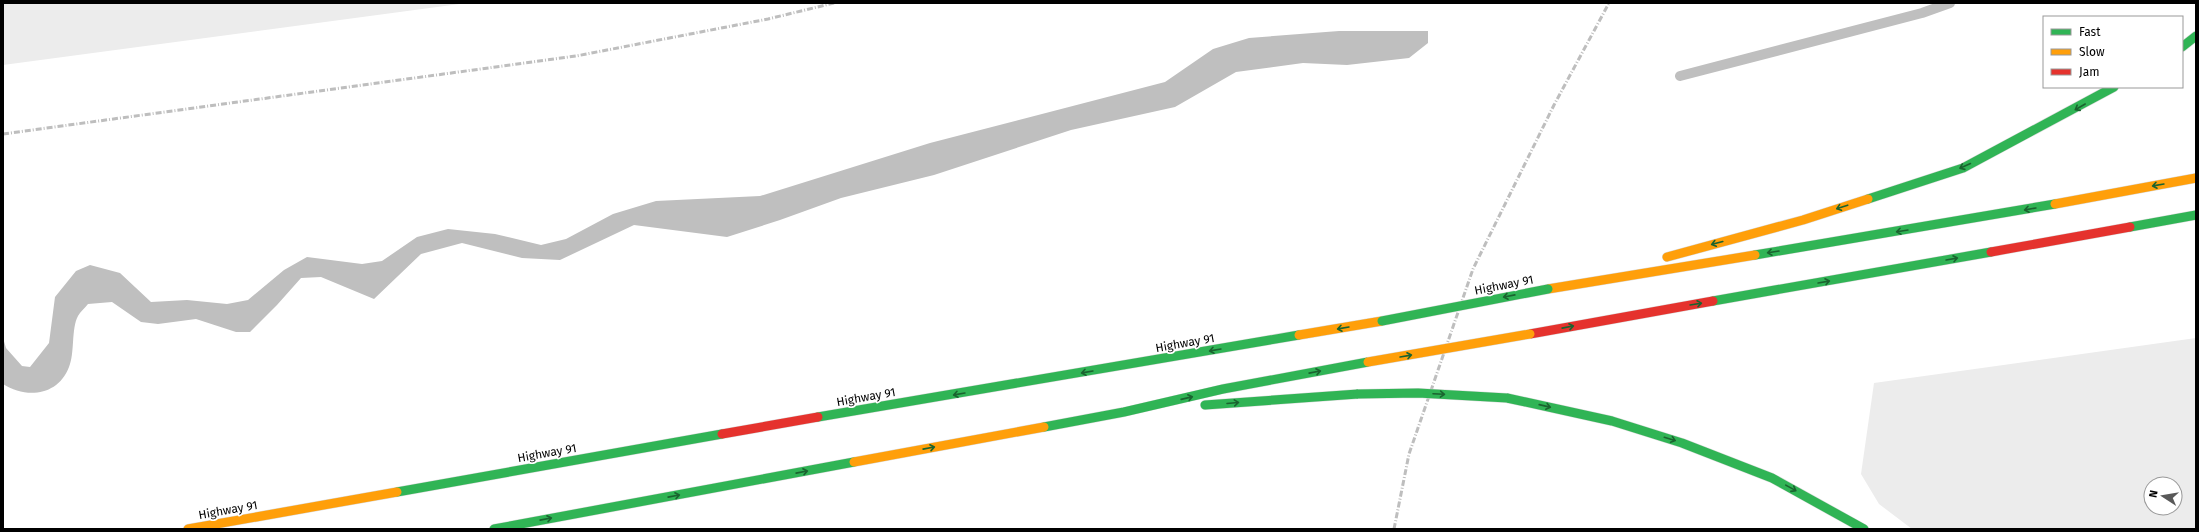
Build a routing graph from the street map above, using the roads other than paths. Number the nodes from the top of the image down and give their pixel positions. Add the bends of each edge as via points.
1 (2196, 36) edge
2 (2183, 45) edge
3 (2112, 88) edge
4 (2196, 178) edge
5 (2196, 215) edge
6 (1660, 258) dead end
7 (1638, 264) dead end
8 (1548, 288) junction
9 (1124, 412) junction
10 (188, 529) edge
11 (494, 529) edge
12 (1864, 529) edge

1 - 2 highway
3 -> 6 highway via 1963,168 1803,220
4 -> 8 highway via 1965,221
9 -> 5 highway, bridge via 1223,389 1368,362
7 - 8 highway
8 -> 10 highway, Highway 91, bridge via 1382,321 663,444
11 -> 9 highway
9 -> 12 highway, bridge via 1358,394 1418,392 1507,398 1612,421 1682,443 1772,478

